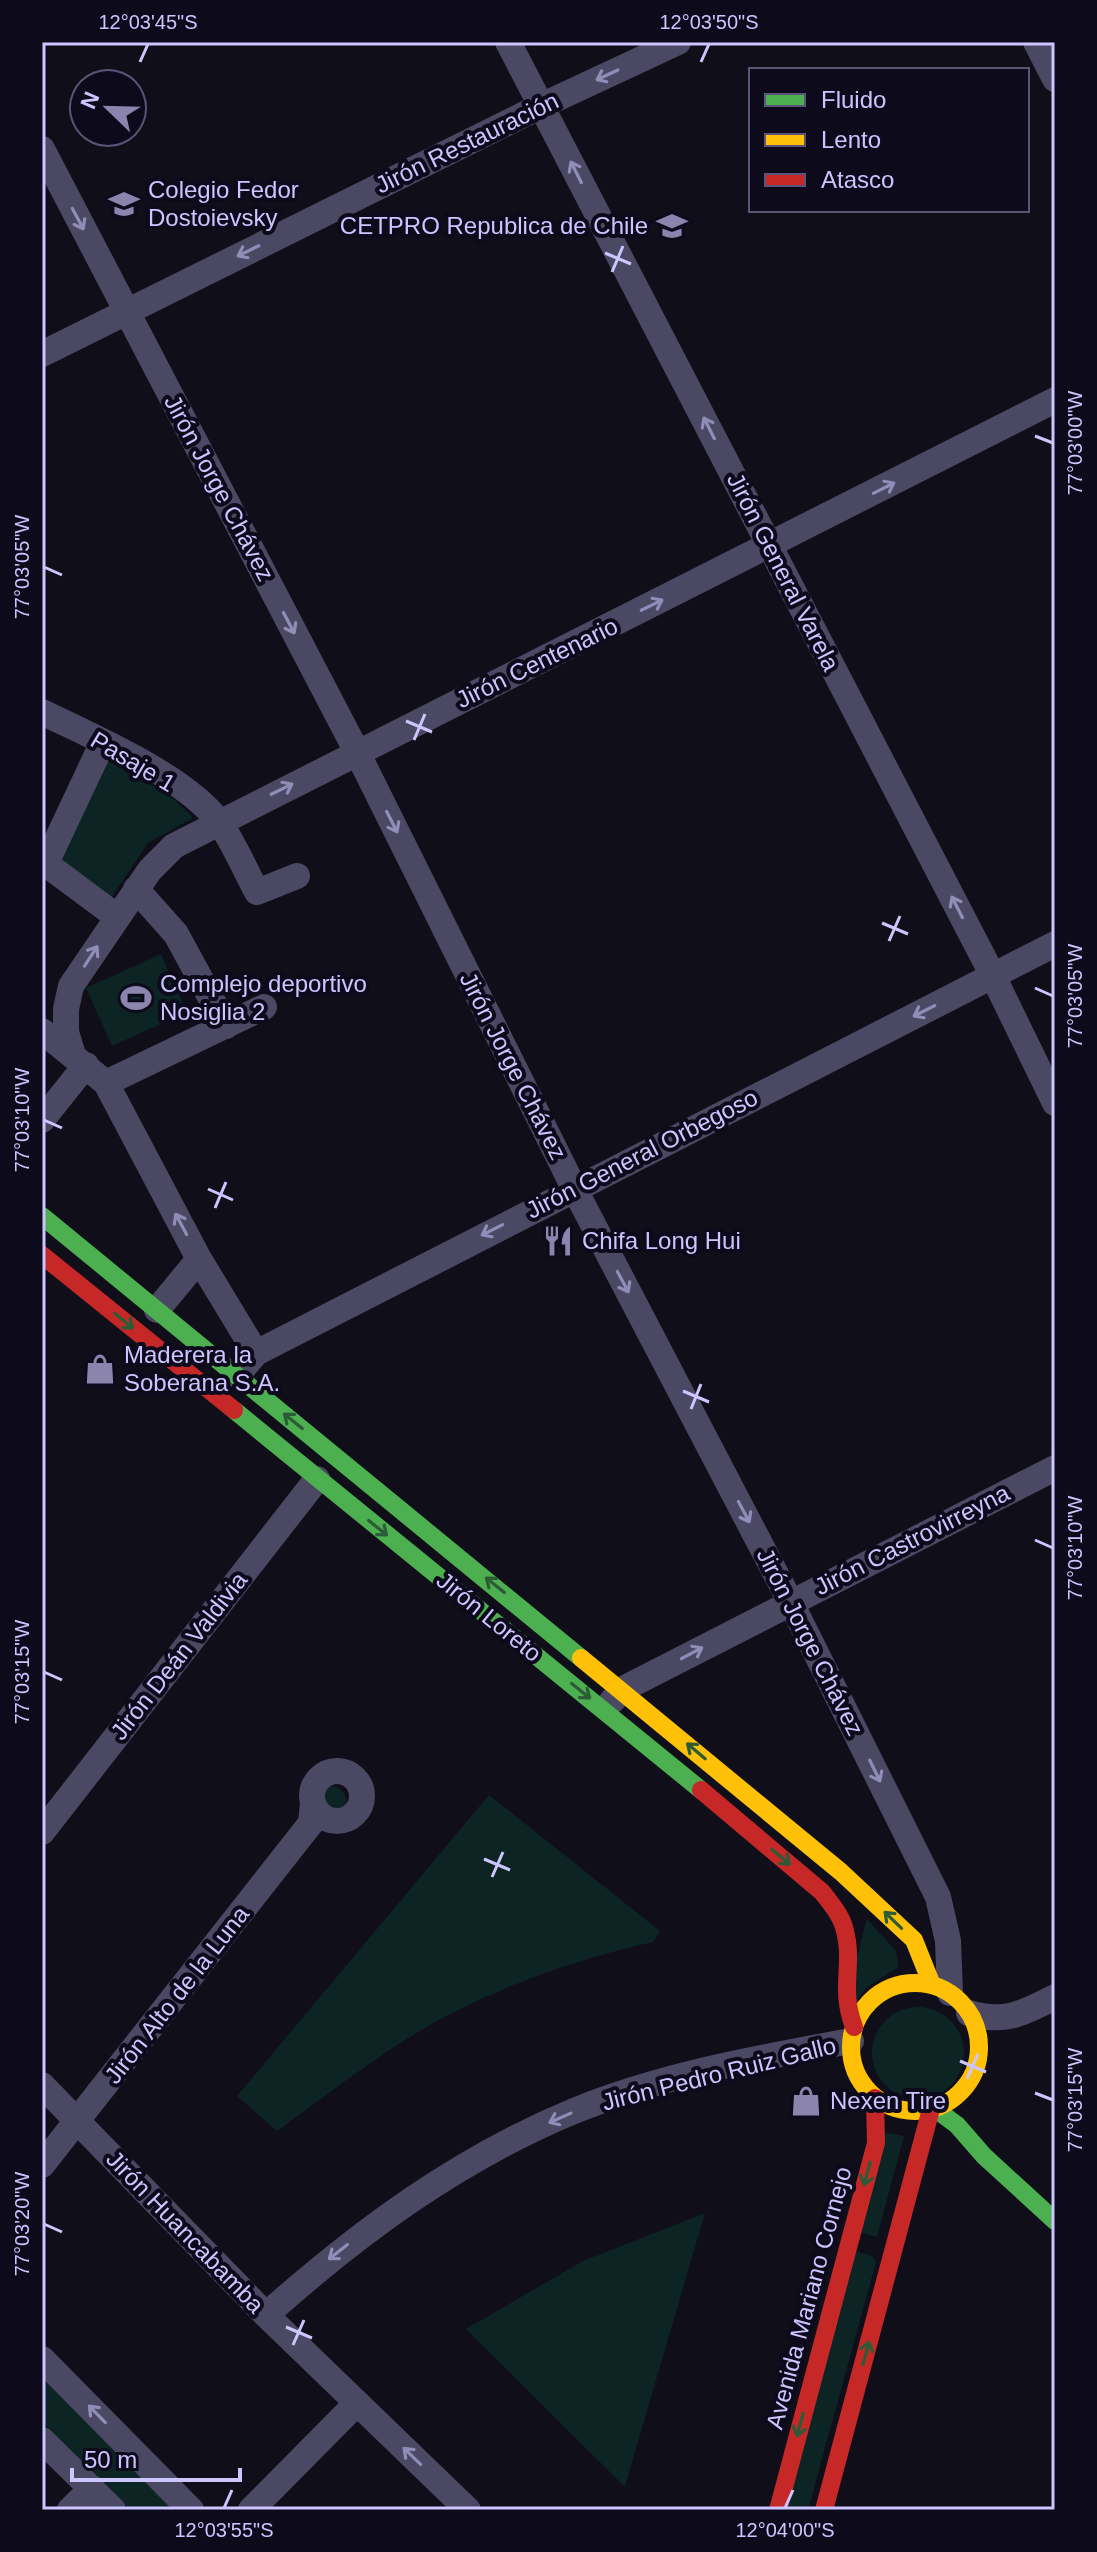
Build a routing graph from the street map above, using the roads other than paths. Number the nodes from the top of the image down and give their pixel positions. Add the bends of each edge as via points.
1 (508, 42) edge
2 (678, 42) edge
3 (1036, 42) edge
4 (1055, 79) edge
5 (541, 106) junction
6 (42, 149) edge
7 (127, 311) junction
8 (42, 354) edge
9 (1055, 400) edge
10 (770, 547) junction
11 (42, 712) edge
12 (103, 742) junction
13 (357, 752) junction
14 (218, 821) junction
15 (44, 862) edge
16 (297, 876) dead end
17 (136, 889) junction
18 (116, 916) junction
19 (1055, 944) edge
20 (993, 976) junction
21 (71, 986) junction
22 (264, 1007) dead end
23 (226, 1026) junction
24 (42, 1029) edge
25 (79, 1060) junction
26 (106, 1083) junction
27 (1055, 1103) edge
28 (42, 1120) edge
29 (574, 1188) junction
30 (42, 1216) edge
31 (81, 1249) junction
32 (42, 1255) edge
33 (199, 1259) junction
34 (63, 1272) junction
35 (50, 1289) dead end
36 (157, 1310) junction
37 (256, 1353) junction
38 (237, 1375) junction
39 (1055, 1468) edge
40 (317, 1479) junction
41 (790, 1601) junction
42 (623, 1689) junction
43 (604, 1710) junction
44 (319, 1816) dead end
45 (42, 1832) edge
46 (941, 1989) junction
47 (1055, 1997) edge
48 (969, 2013) junction
49 (853, 2034) junction
50 (971, 2077) junction
51 (42, 2085) edge
52 (875, 2098) junction
53 (932, 2109) junction
54 (77, 2122) junction
55 (42, 2165) edge
56 (1008, 2177) junction
57 (1055, 2221) edge
58 (872, 2246) junction
59 (266, 2315) junction
60 (42, 2359) edge
61 (357, 2403) junction
62 (42, 2440) edge
63 (92, 2488) junction
64 (70, 2510) edge
65 (113, 2510) edge
66 (191, 2510) edge
67 (251, 2510) edge
68 (468, 2510) edge
69 (778, 2510) edge
70 (824, 2510) edge

1 - 5 street, Jirón General Varela
2 -> 5 street, Jirón Restauración
3 - 4 street
5 -> 7 street, Jirón Restauración
10 -> 5 street, Jirón General Varela
6 -> 7 street, Jirón Jorge Chávez
7 - 8 street, Jirón Restauración
7 -> 13 street, Jirón Jorge Chávez
10 -> 9 street, Jirón Centenario
13 -> 10 street, Jirón Centenario
20 -> 10 street, Jirón General Varela
11 - 12 street, Pasaje 1
12 - 14 street, Pasaje 1 via 192,797
12 - 15 street
14 -> 13 street, Jirón Centenario
13 -> 29 street, Jirón Jorge Chávez
14 - 16 street, Pasaje 1 via 257,892
14 - 17 street, Jirón Centenario via 174,846
15 - 18 street
17 - 18 street, Jirón Centenario
17 - 23 street via 176,934
21 -> 18 street, Jirón Centenario
19 - 20 street, Jirón General Orbegoso
20 - 27 street, Jirón General Varela
20 -> 29 street, Jirón General Orbegoso
21 - 24 street, Jirón Centenario
21 - 25 street, Jirón Centenario via 66,1032
22 - 23 street
23 - 26 street
24 - 25 street
25 - 26 street
25 - 28 street
33 -> 26 street
29 -> 37 street, Jirón General Orbegoso
29 -> 41 street, Jirón Jorge Chávez
30 - 31 main road, Jirón Loreto
31 - 34 main road
31 - 36 main road, Jirón Loreto
32 - 34 main road, Jirón Loreto
33 - 36 street
33 - 37 street
34 - 35 main road
34 -> 40 main road, Jirón Loreto
36 - 38 main road, Jirón Loreto
37 - 38 street, Jirón General Orbegoso
42 -> 38 main road, Jirón Loreto
39 - 41 street, Jirón Castrovirreyna
40 -> 43 main road, Jirón Loreto
40 - 45 street, Jirón Deán Valdivia
42 -> 41 street, Jirón Castrovirreyna
41 -> 46 street, Jirón Jorge Chávez via 938,1897 948,1941
42 - 43 street, Jirón Castrovirreyna
46 -> 42 main road, Jirón Loreto via 914,1940 894,1920
43 -> 49 main road, Jirón Loreto via 822,1892 837,1911 846,1932 845,2004
44 - 54 street, Jirón Alto de la Luna
46 - 48 main road
46 - 49 main road via 894,1986 863,2010
47 - 48 street via 1019,2016
48 - 50 main road via 979,2044
49 - 52 main road via 856,2072
49 -> 59 street, Jirón Pedro Ruiz Gallo via 627,2092 523,2135 387,2215
50 - 53 main road via 949,2101
50 - 56 main road via 978,2113
51 - 54 street, Jirón Huancabamba
52 - 53 main road via 912,2111
52 -> 58 main road, Avenida Mariano Cornejo
53 - 56 main road via 957,2125
53 - 58 main road, Avenida Mariano Cornejo
54 - 55 street, Jirón Alto de la Luna
54 - 59 street, Jirón Huancabamba
56 - 57 main road
58 -> 69 main road, Avenida Mariano Cornejo
70 -> 58 main road, Avenida Mariano Cornejo
59 - 61 street, Jirón Huancabamba
66 -> 60 street
61 - 67 street
68 -> 61 street, Jirón Huancabamba
62 - 63 street
63 - 64 street
63 - 65 street

